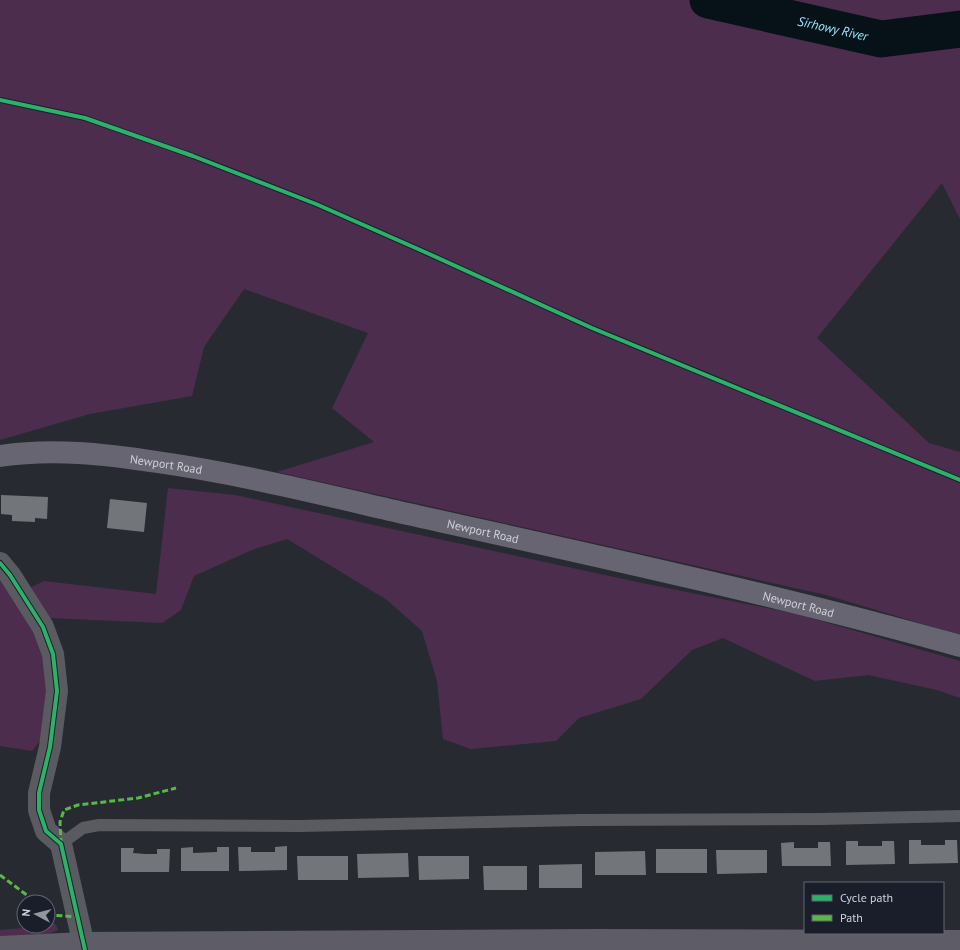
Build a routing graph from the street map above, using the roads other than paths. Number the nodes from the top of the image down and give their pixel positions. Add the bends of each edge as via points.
1 (0, 456) edge
2 (0, 562) edge
3 (960, 646) edge
4 (960, 816) edge
5 (61, 844) junction
6 (960, 941) edge
7 (595, 945) edge
8 (0, 946) edge
9 (85, 947) edge

1 - 3 main road, Newport Road via 22,453 106,454 209,469 628,563 868,620
2 - 5 street via 43,627 53,654 57,691 50,748 39,793 39,810 46,831
4 - 5 lane via 300,826 99,825 83,828
5 - 9 street
6 - 7 main road
7 - 9 main road
8 - 9 main road

